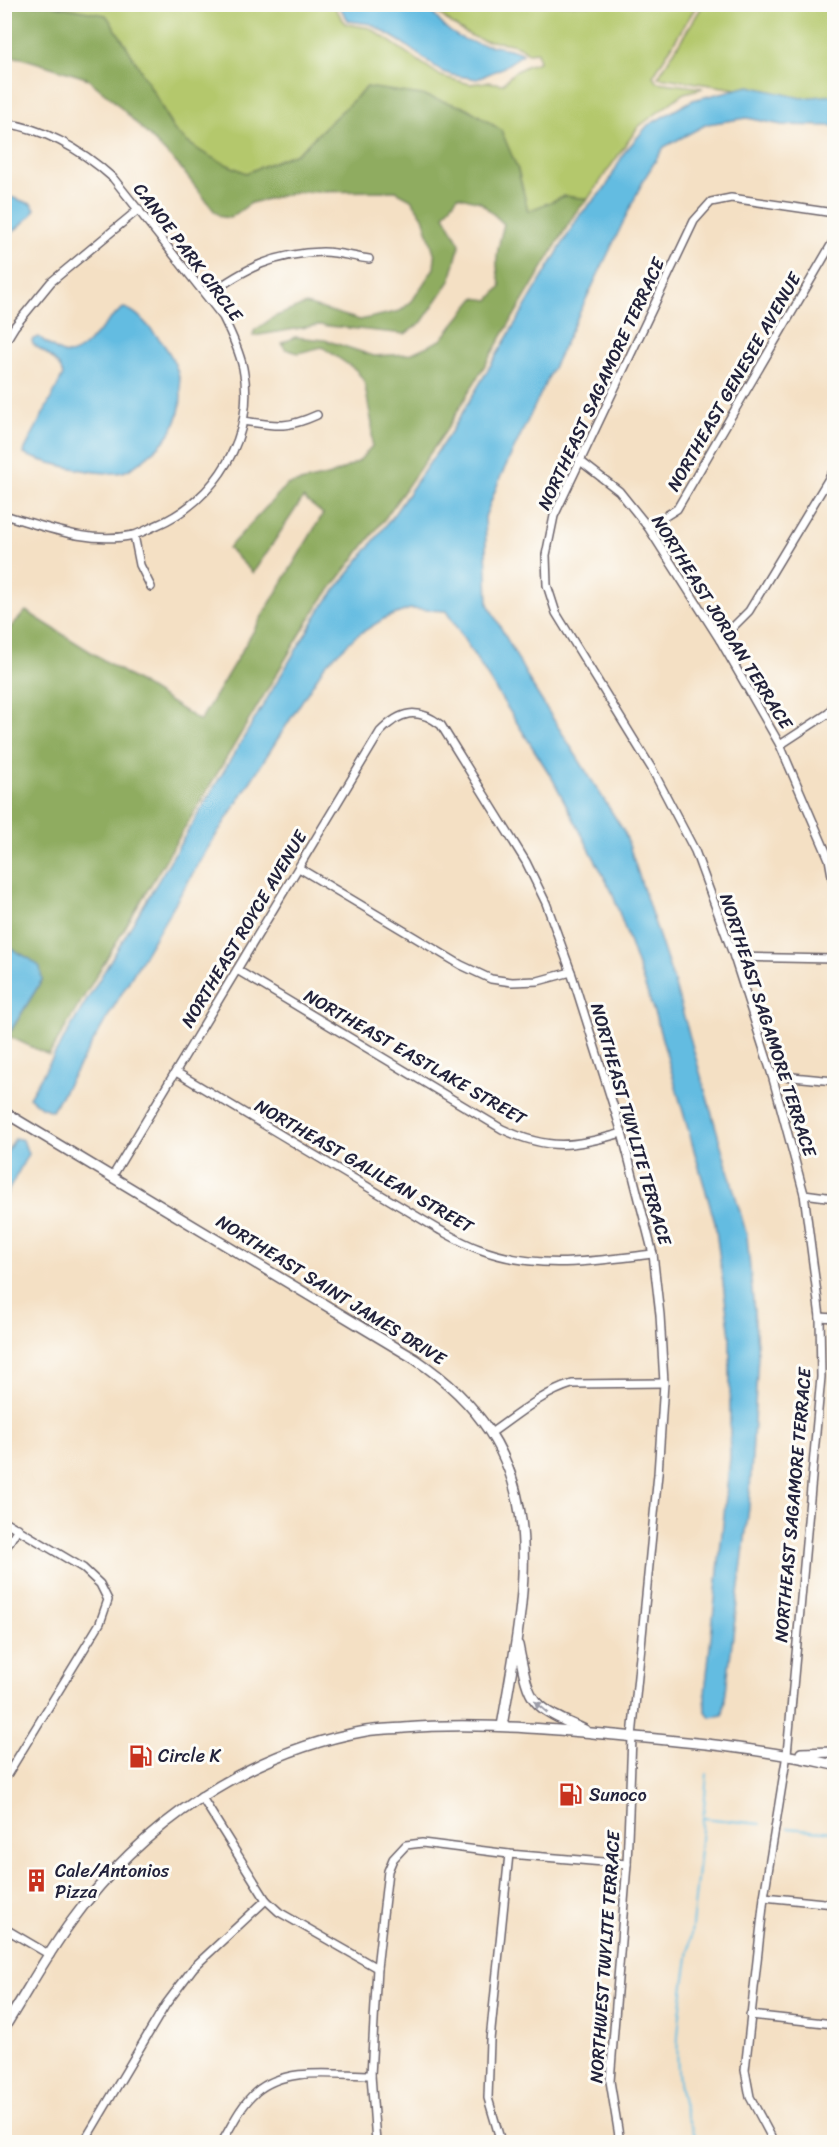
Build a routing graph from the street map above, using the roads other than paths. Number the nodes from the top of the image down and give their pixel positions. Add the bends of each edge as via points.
1 (4, 123) edge
2 (139, 209) junction
3 (834, 213) edge
4 (834, 240) edge
5 (369, 259) dead end
6 (207, 296) junction
7 (4, 344) edge
8 (317, 415) dead end
9 (243, 421) junction
10 (579, 460) junction
11 (834, 470) edge
12 (4, 515) edge
13 (648, 527) junction
14 (134, 535) junction
15 (151, 587) dead end
16 (720, 640) junction
17 (834, 704) edge
18 (414, 713) joint
19 (780, 745) junction
20 (832, 858) edge
21 (298, 868) junction
22 (834, 887) edge
23 (734, 957) junction
24 (834, 959) edge
25 (237, 970) junction
26 (571, 972) junction
27 (176, 1072) junction
28 (772, 1075) junction
29 (834, 1081) edge
30 (4, 1112) edge
31 (622, 1133) junction
32 (112, 1177) junction
33 (804, 1194) junction
34 (834, 1198) edge
35 (653, 1254) junction
36 (820, 1317) junction
37 (834, 1318) edge
38 (663, 1383) junction
39 (491, 1433) junction
40 (4, 1521) edge
41 (18, 1528) junction
42 (4, 1551) edge
43 (517, 1638) junction
44 (502, 1726) junction
45 (593, 1733) junction
46 (632, 1737) junction
47 (834, 1752) edge
48 (787, 1754) junction
49 (834, 1765) edge
50 (4, 1780) edge
51 (201, 1796) junction
52 (509, 1854) junction
53 (627, 1864) junction
54 (764, 1897) junction
55 (266, 1900) junction
56 (834, 1904) edge
57 (4, 1928) edge
58 (50, 1955) junction
59 (377, 1968) junction
60 (750, 2015) junction
61 (834, 2024) edge
62 (4, 2028) edge
63 (370, 2075) junction
64 (84, 2142) edge
65 (222, 2142) edge
66 (376, 2142) edge
67 (501, 2142) edge
68 (618, 2142) edge
69 (774, 2142) edge

1 - 2 street, CANOE PARK CIRCLE via 48,135 94,161
2 - 6 street, CANOE PARK CIRCLE
2 - 7 street via 51,282
3 - 10 street, NORTHEAST SAGAMORE TERRACE via 731,198 711,202 694,221
4 - 13 street, NORTHEAST GENESEE AVENUE via 677,509
5 - 6 street via 325,252 274,258 232,278
6 - 9 street, CANOE PARK CIRCLE via 235,339 243,369
8 - 9 street via 279,426
9 - 14 street, CANOE PARK CIRCLE via 225,469 212,486 171,520
10 - 13 street, NORTHEAST JORDAN TERRACE via 619,491
10 - 23 street, NORTHEAST SAGAMORE TERRACE via 554,516 546,555 547,585 556,613 652,769 694,851
11 - 16 street via 748,611
12 - 14 street, CANOE PARK CIRCLE via 73,535
13 - 16 street, NORTHEAST JORDAN TERRACE
14 - 15 street via 140,565
16 - 19 street, NORTHEAST JORDAN TERRACE
17 - 19 street via 829,713
18 - 21 street, NORTHEAST ROYCE AVENUE via 391,721 380,732
18 - 26 street, NORTHEAST TWYLITE TERRACE via 441,725 526,862
19 - 20 street, NORTHEAST JORDAN TERRACE
20 - 22 street, NORTHEAST JORDAN TERRACE
21 - 25 street, NORTHEAST ROYCE AVENUE
21 - 26 street via 491,979 538,981
23 - 24 street
23 - 28 street, NORTHEAST SAGAMORE TERRACE
25 - 27 street, NORTHEAST ROYCE AVENUE
25 - 31 street, NORTHEAST EASTLAKE STREET via 519,1137 538,1143 586,1144
26 - 31 street, NORTHEAST TWYLITE TERRACE
27 - 32 street, NORTHEAST ROYCE AVENUE
27 - 35 street, NORTHEAST GALILEAN STREET via 438,1229 480,1250 547,1264
28 - 29 street
28 - 33 street, NORTHEAST SAGAMORE TERRACE
30 - 32 main road, NORTHEAST SAINT JAMES DRIVE
31 - 35 street, NORTHEAST TWYLITE TERRACE
32 - 39 main road, NORTHEAST SAINT JAMES DRIVE via 431,1370 459,1393
33 - 34 street
33 - 36 street, NORTHEAST SAGAMORE TERRACE
35 - 38 street, NORTHEAST TWYLITE TERRACE
36 - 37 street
36 - 48 street, NORTHEAST SAGAMORE TERRACE via 821,1377
38 - 39 street via 572,1384 542,1398
38 - 46 street, NORTHEAST TWYLITE TERRACE
39 - 43 main road, NORTHEAST SAINT JAMES DRIVE via 514,1481 524,1528 525,1561
40 - 41 street
41 - 42 street
41 - 50 street via 83,1568 100,1584 108,1600 100,1623
43 - 44 main road, NORTHEAST SAINT JAMES DRIVE
45 -> 43 main road via 537,1705 528,1691
44 - 45 main road
44 - 51 main road via 367,1731 308,1745 242,1773
45 - 46 main road
46 - 48 main road
46 - 53 street, NORTHWEST TWYLITE TERRACE
47 - 48 main road
48 - 49 main road
48 - 54 street, NORTHEAST SAGAMORE TERRACE
51 - 55 street
51 - 58 main road via 153,1833 108,1876
52 - 53 street
52 - 59 street via 422,1843 406,1845 393,1859 388,1872
52 - 67 street via 488,2098
53 - 68 street, NORTHWEST TWYLITE TERRACE via 610,2081
54 - 56 street
54 - 60 street, NORTHEAST SAGAMORE TERRACE
55 - 59 street via 279,1912
55 - 64 street via 209,1952 173,1995
57 - 58 street
58 - 62 main road
59 - 63 street
60 - 61 street
60 - 69 street, NORTHEAST SAGAMORE TERRACE via 745,2070 750,2097
63 - 65 street via 302,2075 272,2082 249,2099
63 - 66 street

